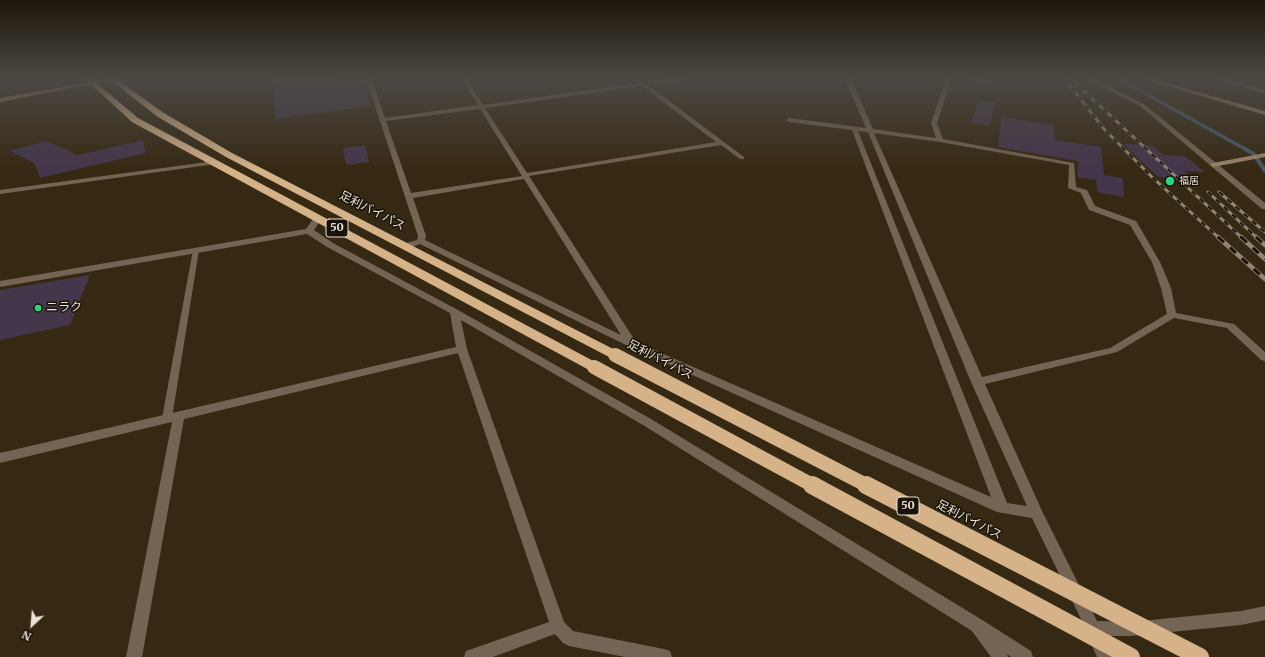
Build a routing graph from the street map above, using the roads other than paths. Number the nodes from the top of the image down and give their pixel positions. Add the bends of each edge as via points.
1 (123, 110) edge
2 (154, 110) edge
3 (379, 110) edge
4 (456, 110) edge
5 (484, 110) edge
6 (678, 110) edge
7 (861, 110) edge
8 (939, 110) edge
9 (1148, 110) edge
10 (1253, 110) edge
11 (1265, 113) edge
12 (383, 120) junction
13 (789, 120) dead end
14 (854, 128) junction
15 (870, 131) junction
16 (940, 140) junction
17 (723, 143) junction
18 (1265, 155) edge
19 (742, 158) dead end
20 (214, 164) junction
21 (1213, 165) junction
22 (525, 176) junction
23 (0, 192) edge
24 (409, 196) junction
25 (1265, 207) edge
26 (318, 218) junction
27 (309, 231) junction
28 (421, 241) junction
29 (406, 246) junction
30 (196, 250) junction
31 (0, 284) edge
32 (455, 312) junction
33 (1172, 315) junction
34 (632, 344) junction
35 (462, 349) junction
36 (1265, 358) edge
37 (977, 382) junction
38 (173, 417) junction
39 (0, 458) edge
40 (1002, 508) junction
41 (1036, 513) junction
42 (1265, 613) edge
43 (558, 626) junction
44 (978, 626) junction
45 (1093, 628) junction
46 (134, 657) edge
47 (472, 657) edge
48 (664, 657) edge
49 (1000, 657) edge
50 (1025, 657) edge
51 (1105, 657) edge
52 (1131, 657) edge
53 (1200, 657) edge

1 - 20 highway, 50 via 135,120
2 - 29 highway, 足利バイパス / 50 via 229,155
3 - 12 street
4 - 12 street
5 - 22 street
6 - 17 street
7 - 15 street
8 - 16 street via 934,123
9 - 21 street
10 - 11 main road
12 - 24 street
13 - 14 street
14 - 15 street
14 - 40 street
15 - 16 street
15 - 37 street
16 - 33 street via 1072,164 1072,188 1084,192 1092,208 1133,223 1156,262 1166,288
17 - 19 street
17 - 22 street
18 - 21 main road
20 - 23 street
20 - 26 highway, 50
21 - 25 street
22 - 24 street
22 - 34 street
24 - 28 street via 422,236
26 - 27 street
26 - 52 highway, 50, bridge
27 - 30 street
27 - 32 street via 330,245
28 - 29 street
28 - 34 street
29 - 53 highway, 足利バイパス / 50, bridge
30 - 31 street
30 - 38 lane
32 - 35 street
32 - 44 street via 647,422
33 - 36 street via 1230,326
33 - 37 street via 1113,350
34 - 40 street
35 - 38 street
35 - 43 street
37 - 41 street
38 - 39 street
38 - 46 street
40 - 41 street
41 - 45 street
42 - 45 street via 1240,618 1131,629
43 - 47 street
43 - 48 street via 569,638
44 - 49 street
44 - 50 street
45 - 51 street

